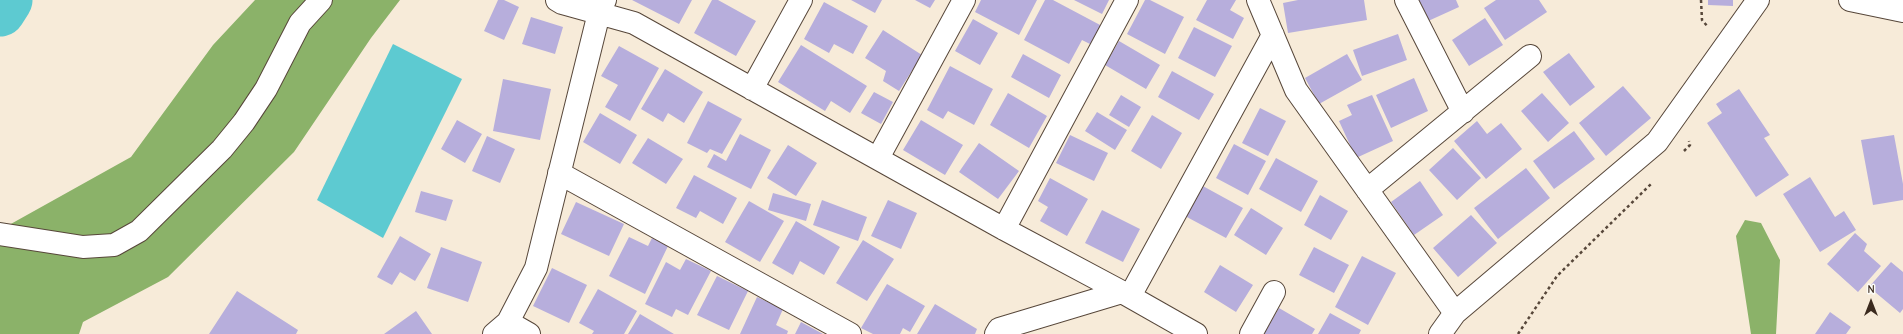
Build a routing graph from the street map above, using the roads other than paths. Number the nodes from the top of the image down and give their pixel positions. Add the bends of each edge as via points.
1 (321, 0) edge
2 (557, 0) edge
3 (801, 0) edge
4 (964, 0) edge
5 (1127, 0) edge
6 (1258, 0) edge
7 (1406, 0) edge
8 (1758, 0) edge
9 (1850, 0) edge
10 (602, 6) edge
11 (1903, 11) edge
12 (1273, 35) junction
13 (1530, 56) dead end
14 (752, 89) junction
15 (1463, 112) junction
16 (878, 158) junction
17 (559, 173) junction
18 (1367, 190) junction
19 (1004, 229) junction
20 (0, 234) edge
21 (1274, 292) dead end
22 (1126, 294) junction
23 (1455, 313) junction
24 (1166, 327) edge
25 (501, 328) edge
26 (529, 334) edge
27 (850, 334) edge
28 (996, 334) edge
29 (1196, 334) edge
30 (1252, 334) edge
31 (1440, 334) edge

1 - 20 street via 300,22 266,89 244,122 222,149 139,231 114,245 83,247
2 - 10 street via 562,3
3 - 14 street
4 - 16 street
5 - 19 street
6 - 12 street
7 - 15 street
8 - 23 street via 1657,142
9 - 11 street
10 - 14 street
10 - 17 street
12 - 18 street via 1296,90
12 - 22 street
13 - 15 street
14 - 16 street
15 - 18 street
16 - 19 street
17 - 25 street via 536,268
17 - 27 street
18 - 23 street
19 - 22 street
21 - 30 street
22 - 24 street
22 - 28 street via 999,329
23 - 31 street
24 - 29 street
25 - 26 street

